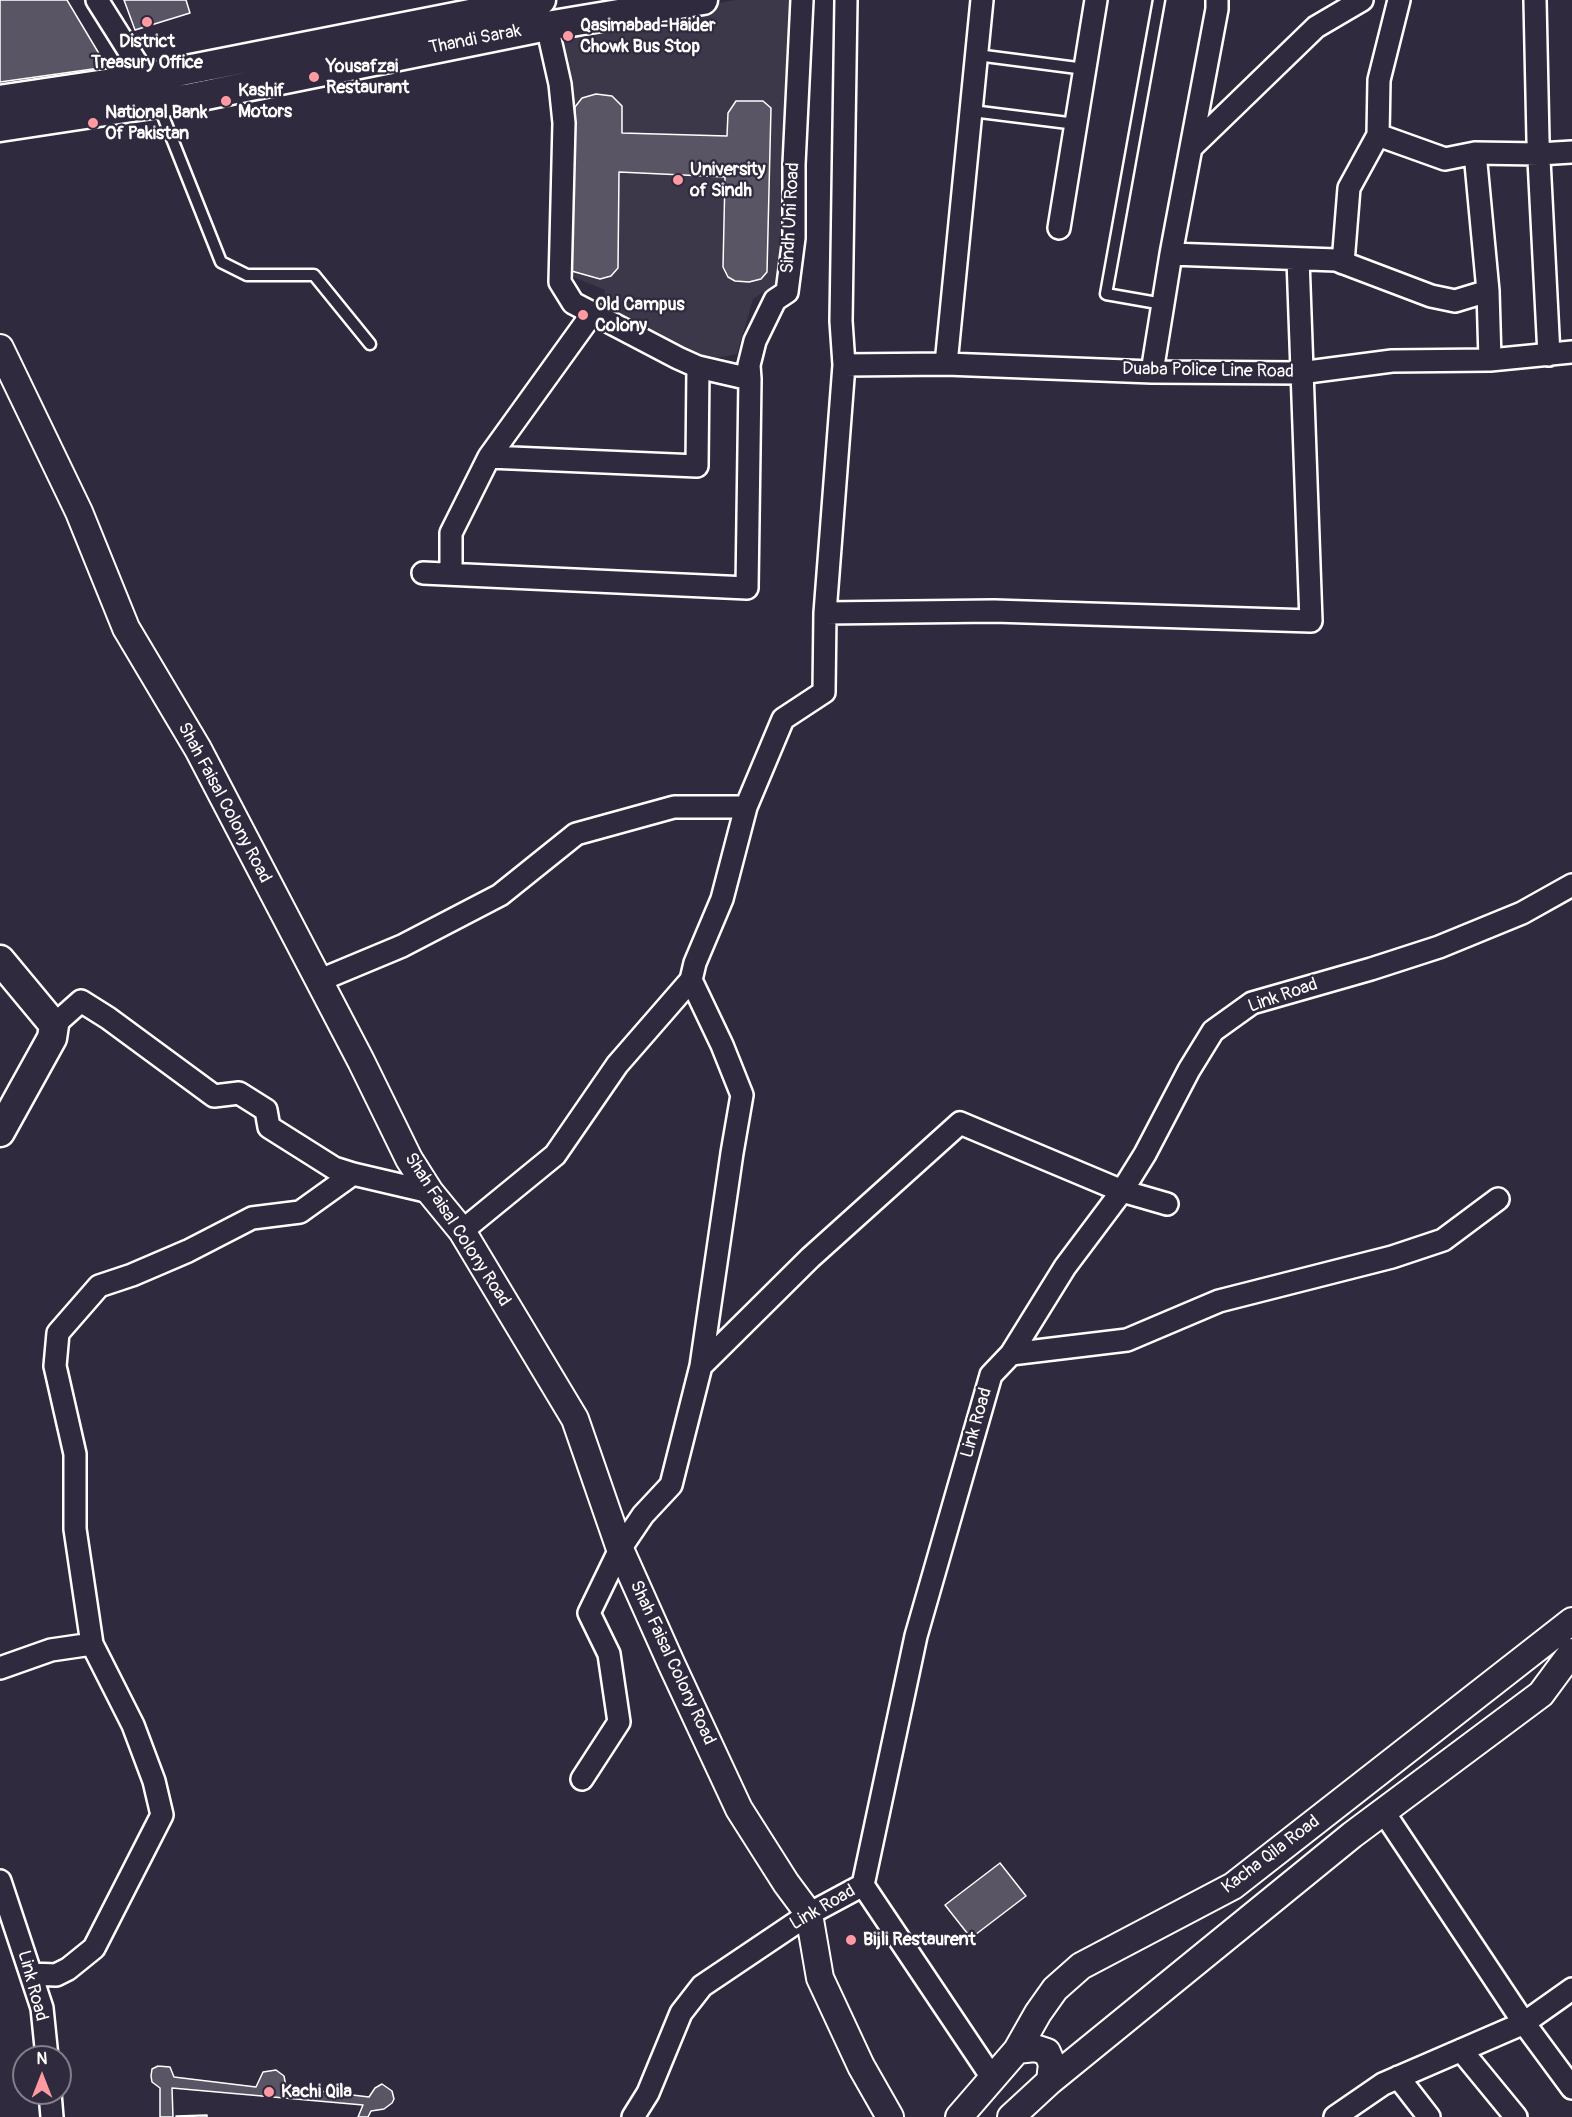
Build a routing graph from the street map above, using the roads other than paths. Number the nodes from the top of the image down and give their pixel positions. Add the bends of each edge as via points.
1 (97, 0) edge
2 (802, 0) edge
3 (846, 0) edge
4 (982, 0) edge
5 (1096, 0) edge
6 (1159, 0) edge
7 (1217, 0) edge
8 (1362, 0) edge
9 (1399, 0) edge
10 (1535, 0) edge
11 (686, 2) edge
12 (544, 13) edge
13 (977, 55) junction
14 (1085, 69) junction
15 (152, 91) junction
16 (0, 100) edge
17 (972, 111) junction
18 (1076, 124) junction
19 (0, 127) edge
20 (1378, 135) junction
21 (1192, 147) junction
22 (1572, 152) edge
23 (1475, 153) junction
24 (1539, 154) junction
25 (1059, 228) dead end
26 (1171, 254) junction
27 (1298, 259) junction
28 (1343, 263) junction
29 (1488, 291) junction
30 (1163, 304) junction
31 (592, 314) junction
32 (370, 344) dead end
33 (1572, 352) edge
34 (1549, 355) junction
35 (1490, 360) junction
36 (3, 363) edge
37 (946, 364) junction
38 (844, 365) junction
39 (698, 367) junction
40 (1152, 372) junction
41 (1300, 373) junction
42 (750, 379) junction
43 (489, 457) junction
44 (423, 573) dead end
45 (451, 574) junction
46 (825, 613) junction
47 (746, 807) junction
48 (1572, 885) edge
49 (0, 960) edge
50 (318, 981) junction
51 (691, 981) junction
52 (54, 1025) junction
53 (0, 1132) edge
54 (353, 1174) junction
55 (1122, 1191) junction
56 (430, 1192) junction
57 (1498, 1199) dead end
58 (1167, 1204) dead end
59 (462, 1231) junction
60 (1011, 1354) junction
61 (701, 1366) junction
62 (620, 1549) junction
63 (1572, 1621) edge
64 (92, 1644) junction
65 (1572, 1650) edge
66 (0, 1668) edge
67 (1512, 1668) junction
68 (1572, 1672) edge
69 (1541, 1694) junction
70 (582, 1779) dead end
71 (1383, 1811) junction
72 (0, 1881) edge
73 (863, 1885) junction
74 (809, 1914) junction
75 (32, 1974) junction
76 (1572, 1989) edge
77 (1524, 2023) junction
78 (45, 2045) edge
79 (1017, 2050) junction
80 (1461, 2050) junction
81 (1398, 2077) junction
82 (993, 2079) junction
83 (1050, 2081) junction
84 (1572, 2088) edge
85 (633, 2117) edge
86 (890, 2117) edge
87 (958, 2117) edge
88 (1011, 2117) edge
89 (1335, 2117) edge
90 (1429, 2117) edge
91 (1516, 2117) edge

1 - 15 street
2 - 42 street, Sindh Uni Road via 794,238 787,292 775,300 755,341 748,365
3 - 38 street via 841,321
4 - 13 street
5 - 14 street
6 - 30 lane via 1106,294
7 - 21 street
8 - 21 street via 1316,27
9 - 20 street via 1379,80
10 - 24 street
11 - 12 main road, Thandi Sarak
12 - 15 main road, Thandi Sarak
12 - 31 street via 560,84 564,123 560,282 573,303
13 - 14 lane
13 - 17 street
14 - 18 street
15 - 16 main road, Thandi Sarak
15 - 19 main road, Thandi Sarak
15 - 32 lane via 221,262 247,275 314,275
17 - 18 lane
17 - 37 street
18 - 25 street
20 - 23 street via 1445,159
20 - 28 street via 1349,188
21 - 26 street
22 - 24 street
23 - 24 street
23 - 29 street
24 - 34 street
26 - 27 street
26 - 30 street
27 - 28 street
27 - 41 street
28 - 29 street via 1455,301
29 - 35 street
30 - 40 street
31 - 39 street
31 - 43 street
33 - 34 street, Duaba Police Line Road
34 - 35 street, Duaba Police Line Road
35 - 41 street, Duaba Police Line Road via 1392,362
36 - 50 street, Shah Faisal Colony Road via 79,512 126,627 198,749
37 - 38 street, Duaba Police Line Road
37 - 40 street, Duaba Police Line Road
38 - 46 street
39 - 42 street
39 - 43 street via 698,466
40 - 41 street, Duaba Police Line Road
41 - 46 street via 1311,621 994,611
42 - 45 street via 747,588
43 - 45 street via 451,533
44 - 45 street
46 - 47 street via 824,692 783,719
47 - 50 street via 674,807 576,834 500,895 402,946
47 - 51 street via 722,899
48 - 55 street, Link Road via 1521,913 1439,947 1252,1003 1213,1031
49 - 52 main road
50 - 56 street, Shah Faisal Colony Road via 409,1159
51 - 59 street via 617,1065 555,1155
51 - 61 street via 742,1095
52 - 53 main road via 52,1038
52 - 54 street via 81,1001 214,1096 238,1093 266,1110 269,1127 334,1168
54 - 56 street
54 - 64 street via 300,1212 252,1218 188,1251 99,1286 58,1333 55,1366 75,1454 75,1529
55 - 58 street
55 - 60 street, Link Road via 1065,1267
55 - 61 street via 960,1123 810,1258
56 - 59 street, Shah Faisal Colony Road
57 - 60 street via 1443,1240 1392,1257 1219,1301 1127,1340
59 - 62 street, Shah Faisal Colony Road via 575,1419
60 - 73 street, Link Road via 991,1375 919,1625
61 - 62 street via 670,1485
62 - 70 street via 589,1613 609,1654 620,1722
62 - 74 street, Shah Faisal Colony Road via 739,1809
63 - 67 street, Kacha Qila Road
64 - 66 street via 51,1650
64 - 75 street via 133,1725 162,1815 94,1948 56,1975
65 - 67 street
65 - 69 street
67 - 79 street, Kacha Qila Road via 1233,1886 1081,1966 1055,1989
68 - 69 street
69 - 71 street
71 - 77 street
71 - 83 street
72 - 75 street, Link Road
73 - 74 street, Link Road
73 - 82 street
74 - 85 street, Link Road via 702,1986 681,2013 648,2092
74 - 86 street, Shah Faisal Colony Road via 820,1978
75 - 78 street, Link Road via 42,2008
76 - 77 street
77 - 80 street
77 - 84 street
79 - 82 street, Kacha Qila Road
79 - 83 street via 1035,2048 1047,2052 1052,2064
80 - 81 street
80 - 91 street
81 - 89 street
81 - 90 street
82 - 87 street, Kacha Qila Road
83 - 88 street

